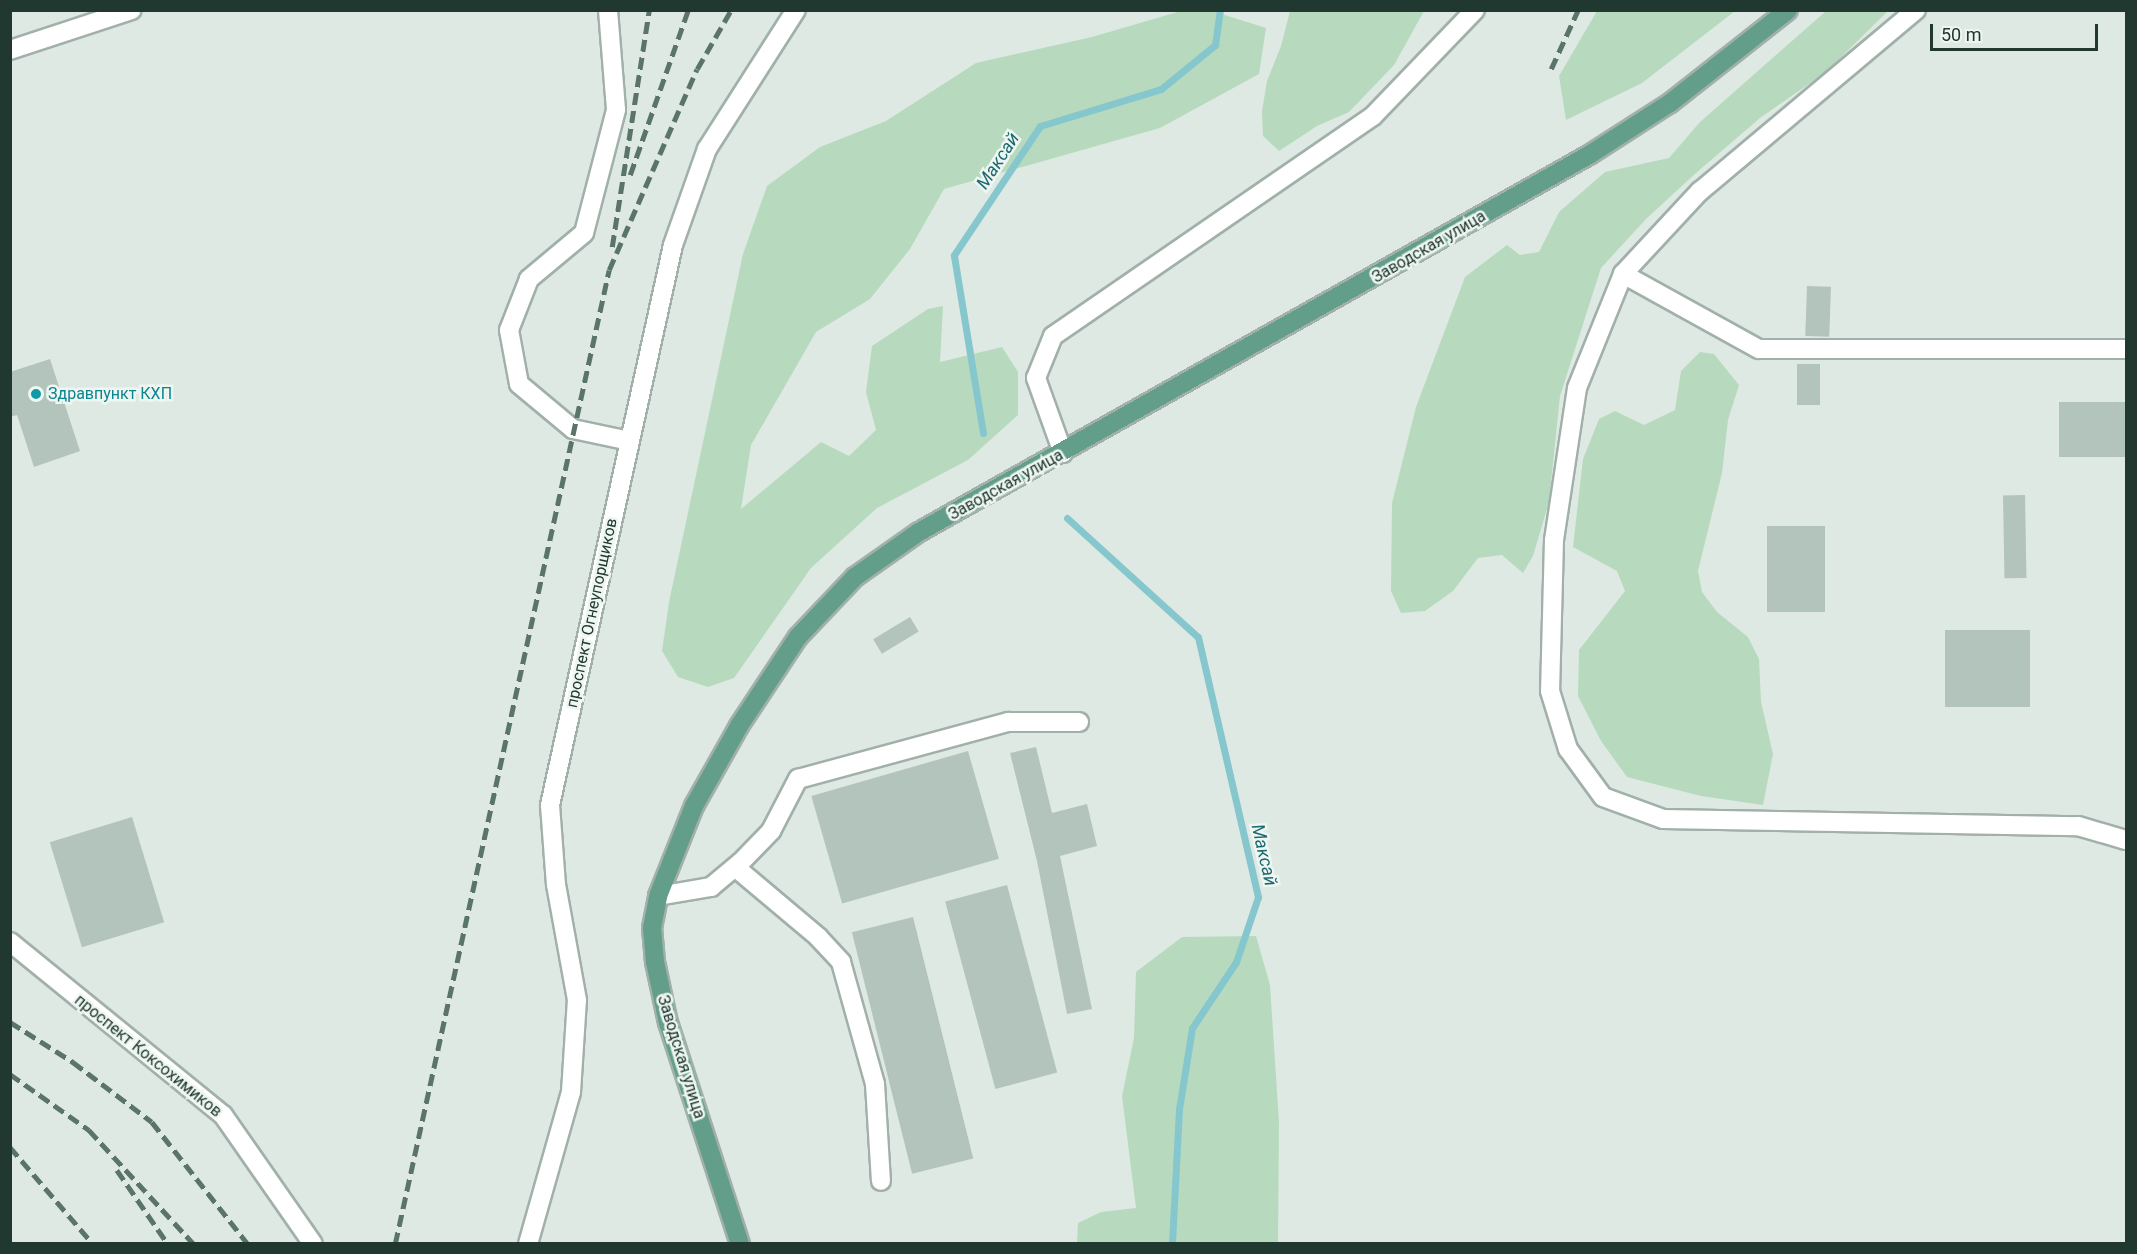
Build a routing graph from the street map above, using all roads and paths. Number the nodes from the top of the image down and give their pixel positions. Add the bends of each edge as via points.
1 (132, 10) edge
2 (608, 10) edge
3 (796, 10) edge
4 (1475, 10) edge
5 (1788, 10) edge
6 (1916, 10) edge
7 (10, 50) edge
8 (1623, 274) junction
9 (2127, 349) edge
10 (630, 441) junction
11 (1063, 453) junction
12 (1078, 722) dead end
13 (2127, 840) edge
14 (735, 867) junction
15 (658, 896) junction
16 (10, 942) edge
17 (881, 1181) dead end
18 (313, 1244) edge
19 (528, 1244) edge
20 (740, 1244) edge

1 - 7 street
2 - 10 street via 616,110 584,233 529,279 509,330 519,384 573,429
3 - 10 street, проспект Огнеупорщиков via 707,149 673,245
4 - 11 street via 1373,116 1053,336 1036,378
5 - 11 main road, Заводская улица via 1670,103 1589,155
6 - 8 street via 1700,191
8 - 9 street via 1759,349
8 - 13 street via 1577,388 1554,540 1550,691 1568,749 1603,797 1663,819 2078,826
10 - 19 street, проспект Огнеупорщиков via 549,806 556,885 577,1000 571,1092
11 - 15 main road, Заводская улица via 919,532 855,577 798,637 739,726 694,806
12 - 14 street via 1008,722 798,779 771,831
14 - 15 street via 711,887
14 - 17 street via 775,898 841,962 875,1084
15 - 20 main road, Заводская улица via 652,928 654,962 668,1023
16 - 18 street, проспект Коксохимиков via 223,1115

